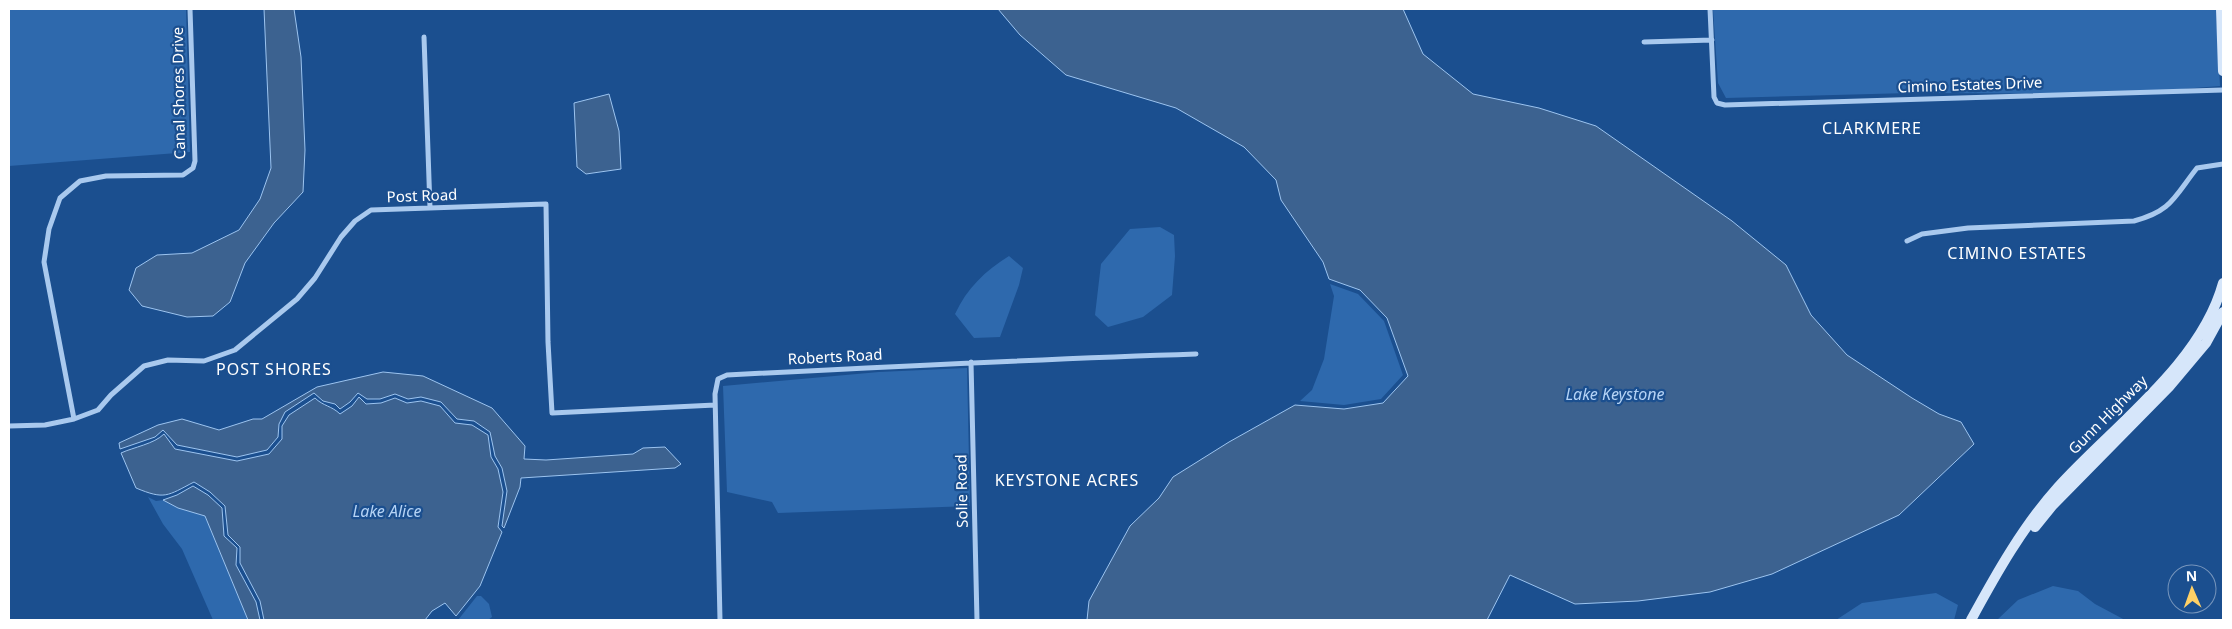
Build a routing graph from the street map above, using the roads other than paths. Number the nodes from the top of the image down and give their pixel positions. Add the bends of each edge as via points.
1 (190, 9) edge
2 (1710, 9) edge
3 (2221, 9) edge
4 (424, 37) dead end
5 (1712, 40) junction
6 (1644, 42) dead end
7 (2223, 71) edge
8 (2223, 90) edge
9 (2223, 164) edge
10 (430, 208) junction
11 (1907, 241) dead end
12 (2223, 283) edge
13 (2223, 312) edge
14 (1196, 354) dead end
15 (971, 362) junction
16 (716, 405) junction
17 (74, 420) junction
18 (9, 426) edge
19 (2005, 562) junction
20 (720, 620) edge
21 (977, 620) edge
22 (1971, 620) edge

1 - 17 street, Canal Shores Drive via 193,168 183,175 106,176 80,181 60,198 49,229 44,262
2 - 5 street
3 - 7 main road
4 - 10 street
5 - 6 street
5 - 8 street, Cimino Estates Drive via 1713,90 1717,103 1725,105
9 - 11 street via 2197,168 2166,208 2134,221 1968,228 1922,234
10 - 16 street, Post Road via 546,204 552,413
10 - 17 street, Post Road via 371,210 355,221 341,237 315,278 297,298 235,350 204,361 168,360 144,366 98,410
12 - 19 main road, Gunn Highway via 2212,313 2194,344 2169,374 2057,488 2027,526
13 - 19 main road, Gunn Highway via 2200,350 2169,387 2052,506
14 - 15 street, Roberts Road
15 - 16 street, Roberts Road via 726,375 718,379 715,386
15 - 21 street, Solie Road
16 - 20 street, Roberts Road
17 - 18 street, Post Road
19 - 22 main road, Gunn Highway

